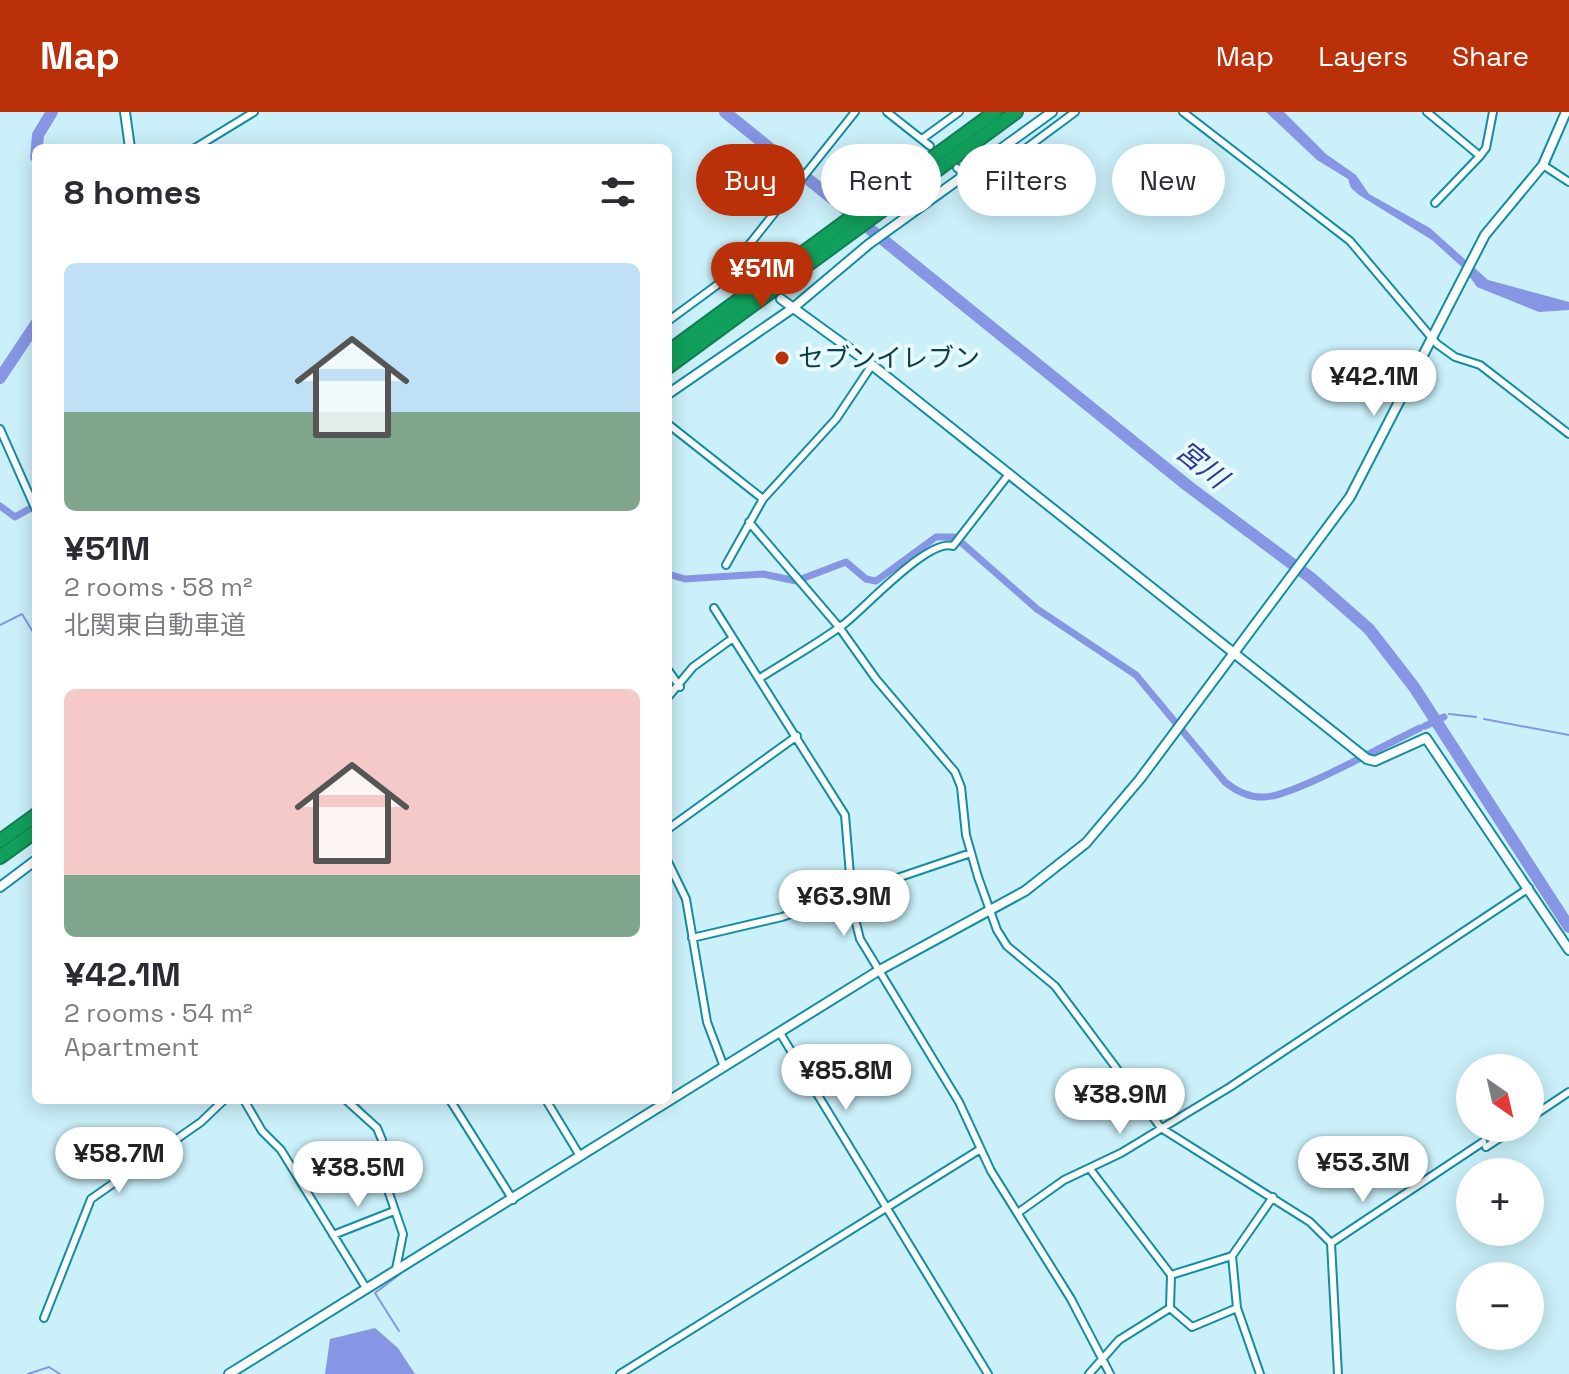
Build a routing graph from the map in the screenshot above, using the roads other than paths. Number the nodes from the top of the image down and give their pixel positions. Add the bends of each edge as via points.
1 (125, 112) edge
2 (254, 112) edge
3 (855, 112) edge
4 (887, 112) edge
5 (959, 112) edge
6 (995, 112) edge
7 (1016, 112) edge
8 (1052, 112) edge
9 (1075, 112) edge
10 (1183, 112) edge
11 (1427, 112) edge
12 (1493, 112) edge
13 (1566, 112) edge
14 (922, 139) junction
15 (129, 144) edge
16 (202, 144) edge
17 (928, 144) edge
18 (1011, 144) edge
19 (1032, 144) edge
20 (941, 155) edge
21 (1480, 156) junction
22 (941, 163) edge
23 (1543, 165) junction
24 (1569, 182) edge
25 (957, 184) edge
26 (1435, 203) dead end
27 (864, 216) edge
28 (841, 232) junction
29 (735, 263) junction
30 (751, 276) dead end
31 (781, 299) dead end
32 (793, 308) junction
33 (672, 318) edge
34 (1432, 340) junction
35 (672, 349) edge
36 (672, 364) edge
37 (872, 365) junction
38 (672, 391) edge
39 (672, 427) edge
40 (0, 429) edge
41 (1569, 434) edge
42 (1009, 474) junction
43 (763, 499) junction
44 (32, 501) edge
45 (749, 522) junction
46 (726, 565) dead end
47 (714, 608) dead end
48 (839, 627) junction
49 (733, 638) junction
50 (1234, 652) junction
51 (672, 676) edge
52 (760, 678) junction
53 (680, 687) junction
54 (672, 694) edge
55 (797, 736) junction
56 (32, 818) edge
57 (672, 826) edge
58 (32, 834) edge
59 (0, 841) edge
60 (971, 853) junction
61 (0, 857) edge
62 (32, 863) edge
63 (672, 870) edge
64 (0, 887) edge
65 (1529, 888) junction
66 (852, 892) junction
67 (992, 910) junction
68 (692, 938) junction
69 (1569, 950) edge
70 (878, 971) junction
71 (780, 1033) junction
72 (724, 1067) junction
73 (1569, 1092) edge
74 (672, 1095) edge
75 (220, 1104) edge
76 (246, 1104) edge
77 (350, 1104) edge
78 (453, 1104) edge
79 (548, 1104) edge
80 (655, 1104) edge
81 (1544, 1109) edge
82 (1161, 1128) junction
83 (1489, 1142) edge
84 (979, 1150) junction
85 (580, 1156) junction
86 (1090, 1169) junction
87 (1273, 1197) junction
88 (513, 1200) junction
89 (886, 1207) junction
90 (394, 1211) junction
91 (1019, 1212) junction
92 (333, 1235) junction
93 (1331, 1243) junction
94 (1232, 1256) junction
95 (396, 1269) junction
96 (1171, 1275) junction
97 (366, 1288) junction
98 (1170, 1308) junction
99 (1237, 1308) junction
100 (44, 1318) dead end
101 (1102, 1360) junction
102 (229, 1374) edge
103 (620, 1374) edge
104 (988, 1374) edge
105 (1089, 1374) edge
106 (1110, 1374) edge
107 (1260, 1374) edge
108 (1338, 1374) edge

1 - 15 street
2 - 16 street
3 - 29 street
4 - 14 street
5 - 14 street
6 - 20 highway
7 - 22 highway
8 - 18 street
9 - 19 street
10 - 34 street via 1341,233
11 - 21 street
12 - 21 street
13 - 23 street
14 - 17 street
21 - 26 street
23 - 24 street
23 - 34 street via 1495,220
25 - 32 street via 869,244
27 - 28 highway
28 - 35 highway
28 - 36 highway
29 - 30 street
29 - 33 street via 713,289
31 - 32 street
32 - 37 street
32 - 38 street
34 - 41 street via 1480,365
34 - 50 street via 1357,486
37 - 42 street
37 - 43 street via 836,419
39 - 43 street
40 - 44 street
42 - 48 street via 957,540 916,563
42 - 50 street
43 - 45 street
45 - 46 street
45 - 48 street
47 - 49 street
48 - 52 street
48 - 60 street via 955,772
49 - 52 street
49 - 53 street via 693,667
50 - 65 street via 1367,759 1375,761 1426,738
50 - 67 street via 1086,843
51 - 53 street
52 - 55 street
53 - 54 street
55 - 57 street
55 - 66 street via 845,815
56 - 59 highway
58 - 61 highway
60 - 66 street
60 - 67 street
62 - 64 street
63 - 68 street via 686,899
65 - 69 street
65 - 82 street
66 - 68 street via 782,917
66 - 70 street via 860,939
67 - 70 street
67 - 82 street via 1007,946 1055,986
68 - 72 street via 707,1022
70 - 71 street
70 - 84 street via 959,1102
71 - 72 street
71 - 89 street
72 - 74 street
73 - 81 street
75 - 100 street via 91,1199
76 - 92 street
77 - 90 street via 377,1128
78 - 88 street
79 - 85 street
80 - 85 street
82 - 86 street
82 - 87 street
83 - 93 street
84 - 89 street
84 - 91 street
85 - 88 street
86 - 91 street via 1064,1180
86 - 96 street
87 - 93 street
87 - 94 street
88 - 95 street
89 - 103 street
89 - 104 street
90 - 92 street
90 - 95 street via 403,1234
91 - 101 street
92 - 97 street
93 - 108 street
94 - 96 street
94 - 99 street
95 - 97 street
96 - 98 street
97 - 102 street
98 - 99 street via 1192,1327
98 - 101 street via 1119,1340
99 - 107 street
101 - 105 street
101 - 106 street

